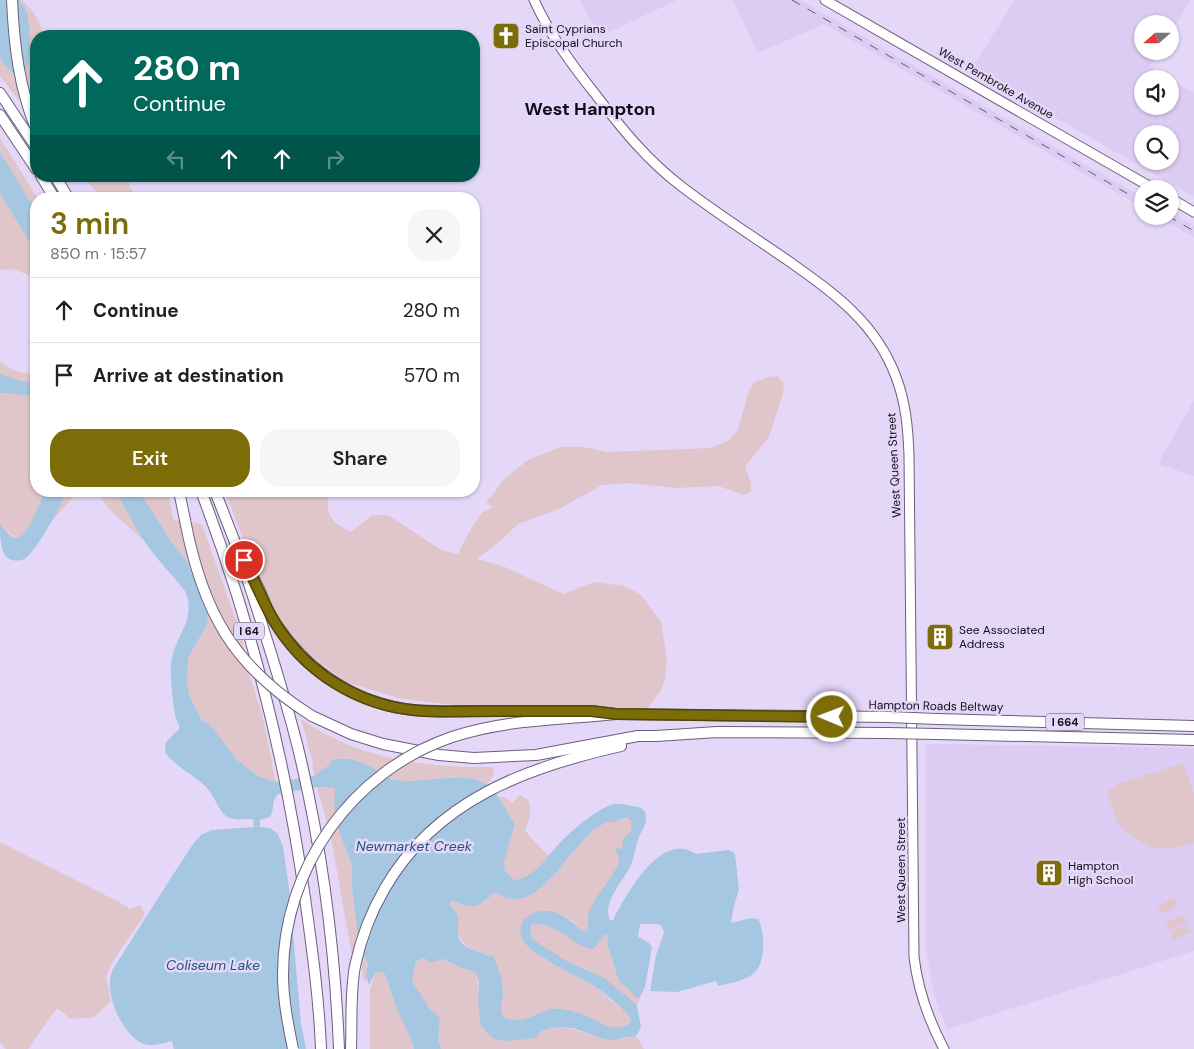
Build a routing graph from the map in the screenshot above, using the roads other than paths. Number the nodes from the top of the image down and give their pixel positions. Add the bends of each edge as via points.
1 (12, 0) edge
2 (534, 0) edge
3 (825, 0) edge
4 (0, 93) edge
5 (30, 113) edge
6 (0, 115) edge
7 (0, 123) edge
8 (30, 138) edge
9 (25, 152) junction
10 (30, 160) edge
11 (1138, 180) edge
12 (1179, 203) edge
13 (1194, 212) edge
14 (180, 497) edge
15 (203, 497) edge
16 (217, 497) edge
17 (236, 544) junction
18 (616, 714) junction
19 (1194, 726) edge
20 (656, 736) junction
21 (1194, 740) edge
22 (293, 1049) edge
23 (321, 1049) edge
24 (340, 1049) edge
25 (351, 1049) edge
26 (944, 1049) edge

1 - 5 highway via 15,56
2 - 26 main road, West Queen Street via 565,55 636,146 681,186 851,308 872,334 896,377 907,420 909,456 914,957 923,1001
3 - 11 main road, West Pembroke Avenue
4 - 8 highway
6 - 9 highway
7 - 9 highway
9 - 10 highway
12 - 13 main road
14 - 20 highway, bridge via 202,588 228,638 263,680 312,716 383,744 474,758 536,754 638,736
15 - 23 highway, I 64 via 251,639 284,774 315,974
16 - 17 highway, I 64
17 - 18 highway, bridge via 270,613 291,644 316,670 366,698 393,707 422,711 591,711
17 - 24 highway, I 64 via 279,680 307,789 328,906
18 - 19 highway, Hampton Roads Beltway / I 664, bridge via 888,717
18 - 22 highway, bridge via 524,721 452,737 401,761 354,799 315,851 292,907 285,938 283,973 286,1015
20 - 21 highway, I 664, bridge via 717,732 888,733
20 - 25 highway via 570,759 508,781 454,810 412,849 391,878 367,925 353,983

